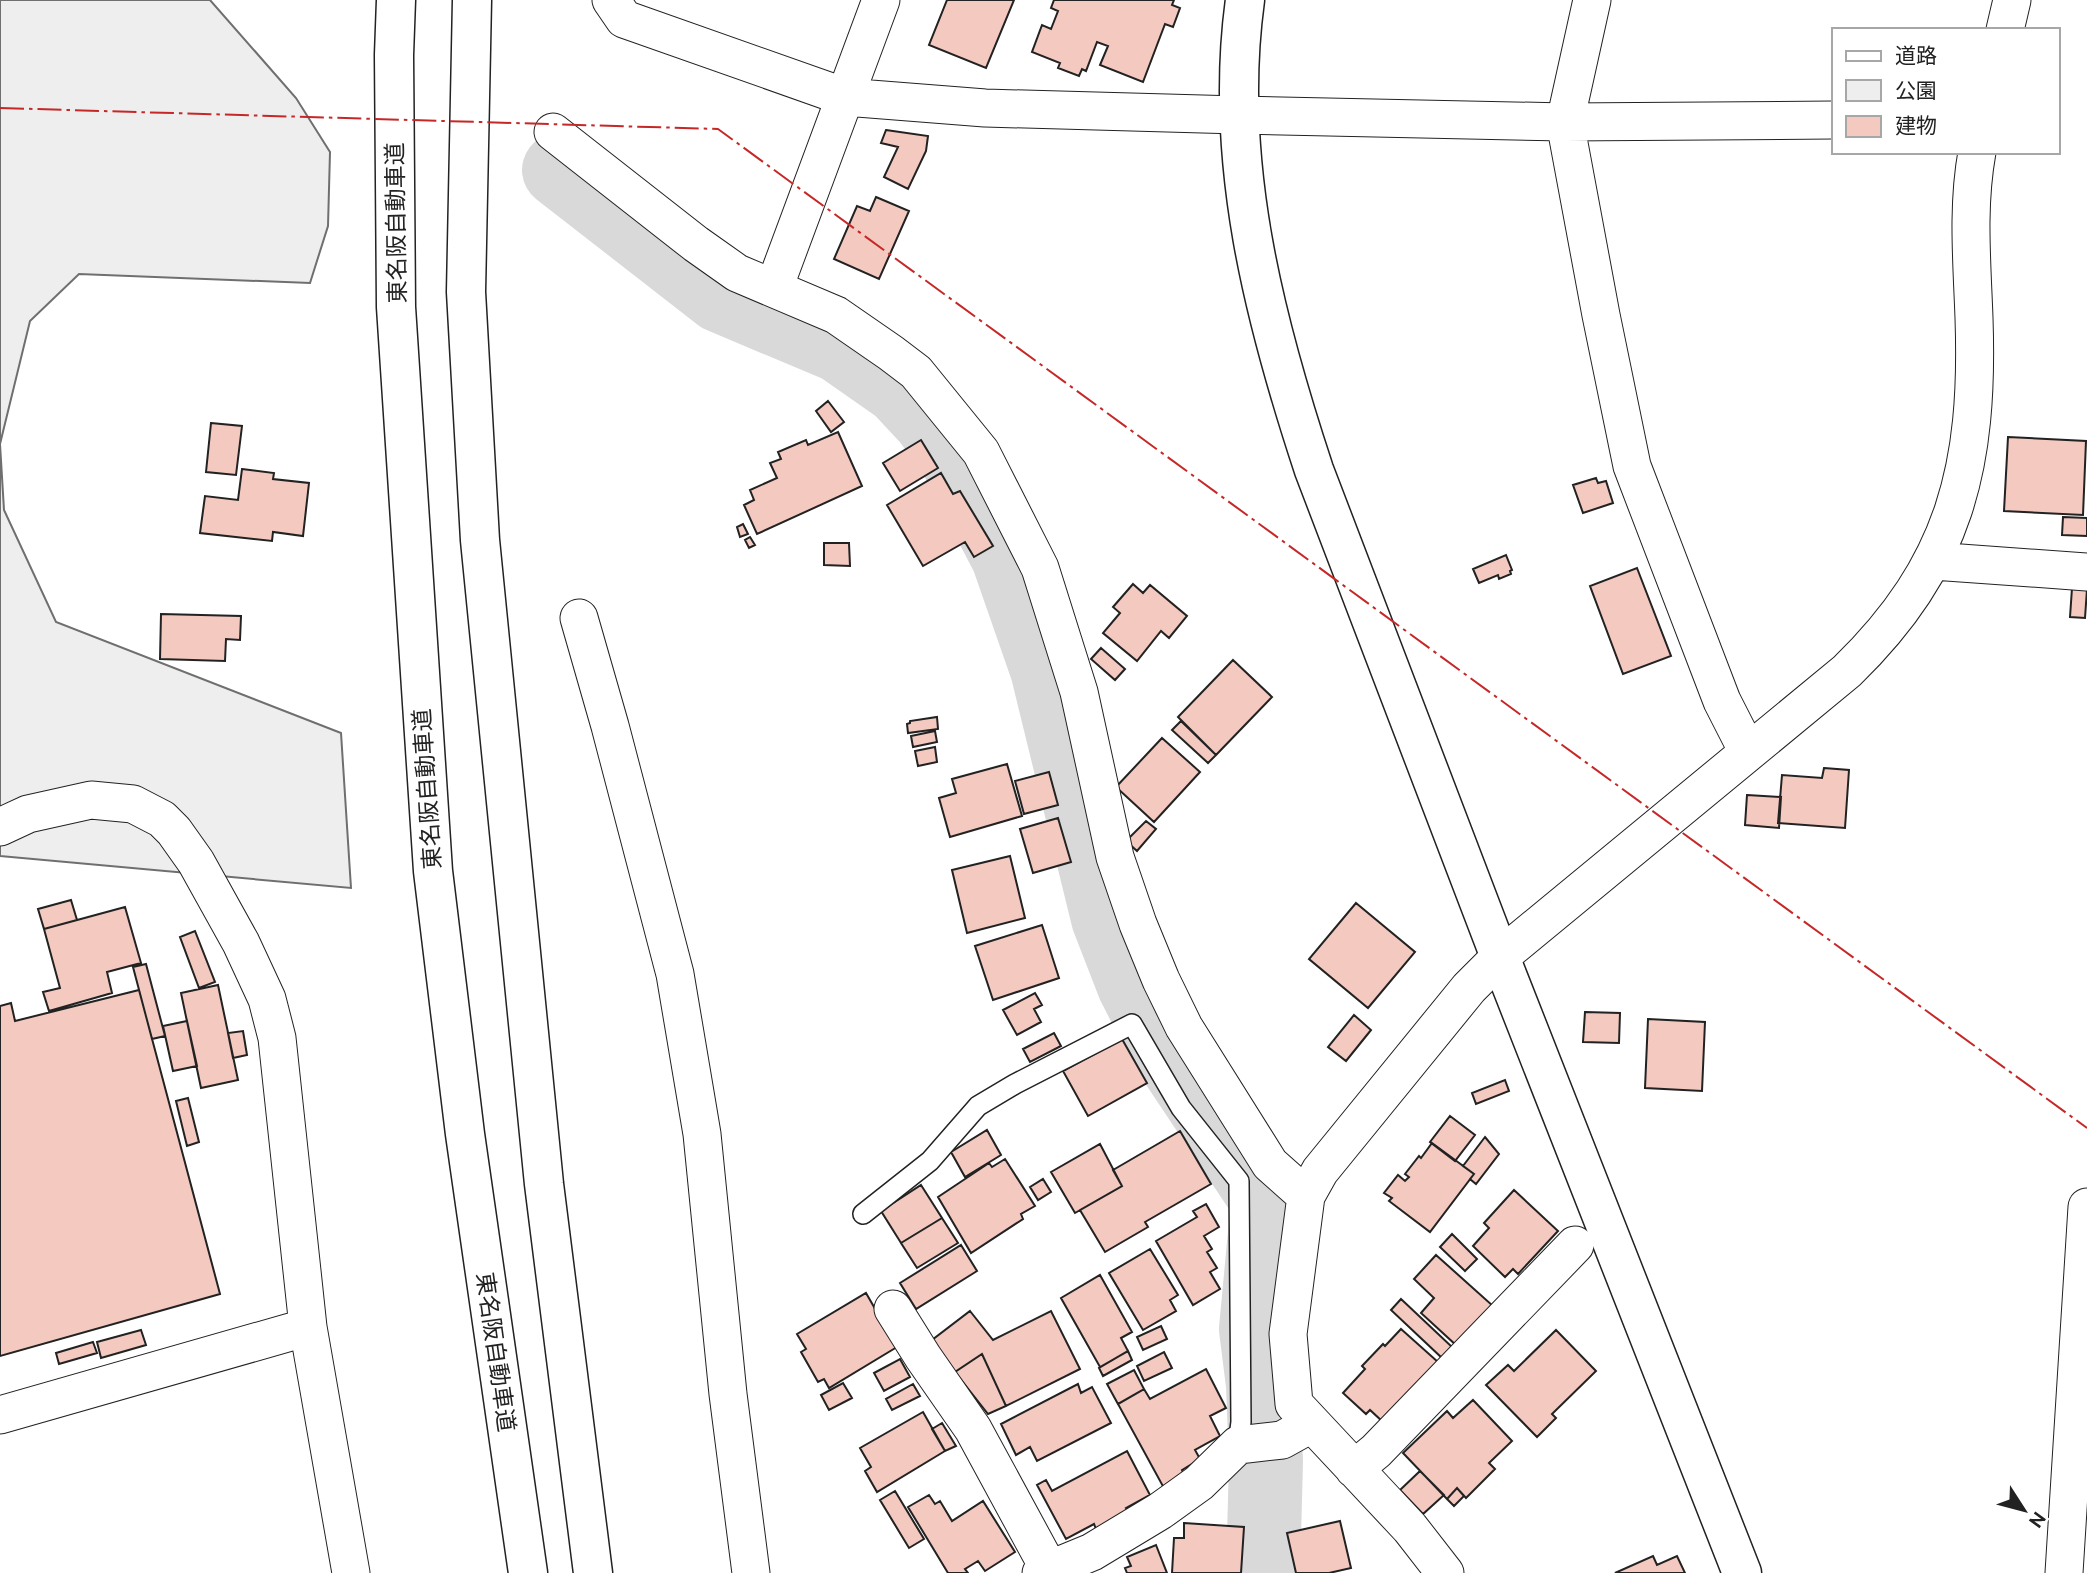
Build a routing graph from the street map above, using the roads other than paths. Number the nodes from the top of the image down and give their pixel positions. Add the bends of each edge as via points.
1 (396, 0) edge
2 (472, 0) edge
3 (611, 0) edge
4 (881, 0) edge
5 (1245, 0) edge
6 (1592, 0) edge
7 (2012, 0) edge
8 (2005, 28) edge
9 (845, 97) junction
10 (1238, 115) junction
11 (1832, 120) edge
12 (1566, 122) junction
13 (553, 132) dead end
14 (1977, 154) edge
15 (774, 288) junction
16 (1933, 561) junction
17 (2087, 572) edge
18 (579, 618) dead end
19 (1748, 752) junction
20 (0, 827) edge
21 (1500, 957) junction
22 (1306, 1196) junction
23 (2087, 1207) edge
24 (863, 1214) dead end
25 (1575, 1245) dead end
26 (893, 1309) dead end
27 (308, 1327) junction
28 (0, 1415) edge
29 (1297, 1432) junction
30 (1242, 1445) junction
31 (1354, 1469) junction
32 (1045, 1571) edge
33 (351, 1573) edge
34 (528, 1573) edge
35 (593, 1573) edge
36 (751, 1573) edge
37 (1445, 1573) edge
38 (1742, 1573) edge
39 (2064, 1573) edge

1 - 34 main road, 東名阪自動車道 via 396,307 433,871
2 - 35 main road via 466,292 480,540 544,1184
3 - 9 street via 624,19
4 - 9 street
5 - 10 main road
6 - 12 street
7 - 8 street
9 - 10 street via 985,108
9 - 15 street
10 - 12 street
10 - 21 main road via 1252,242 1291,400
11 - 12 street
12 - 19 street via 1633,466 1722,701
13 - 15 street via 696,244 737,272
14 - 16 street via 1970,248 1975,353 1972,427 1966,467
15 - 22 street via 836,315 916,372 981,452 1040,568 1079,692 1115,857 1161,980 1184,1027 1270,1164
16 - 17 street
16 - 19 street via 1876,643
18 - 36 street via 675,974 702,1134
19 - 21 street
20 - 27 street via 28,814 91,800 133,803 174,831 196,862 267,999 277,1038
21 - 22 street via 1393,1079 1320,1171
21 - 38 main road
22 - 29 street via 1288,1334
23 - 39 street
24 - 30 lane via 930,1161 978,1106 1132,1024 1181,1108 1239,1181
25 - 31 street
26 - 32 street via 973,1429
27 - 28 street
27 - 33 street
29 - 30 street
29 - 31 street
30 - 32 street via 1160,1511 1092,1552
31 - 37 street

